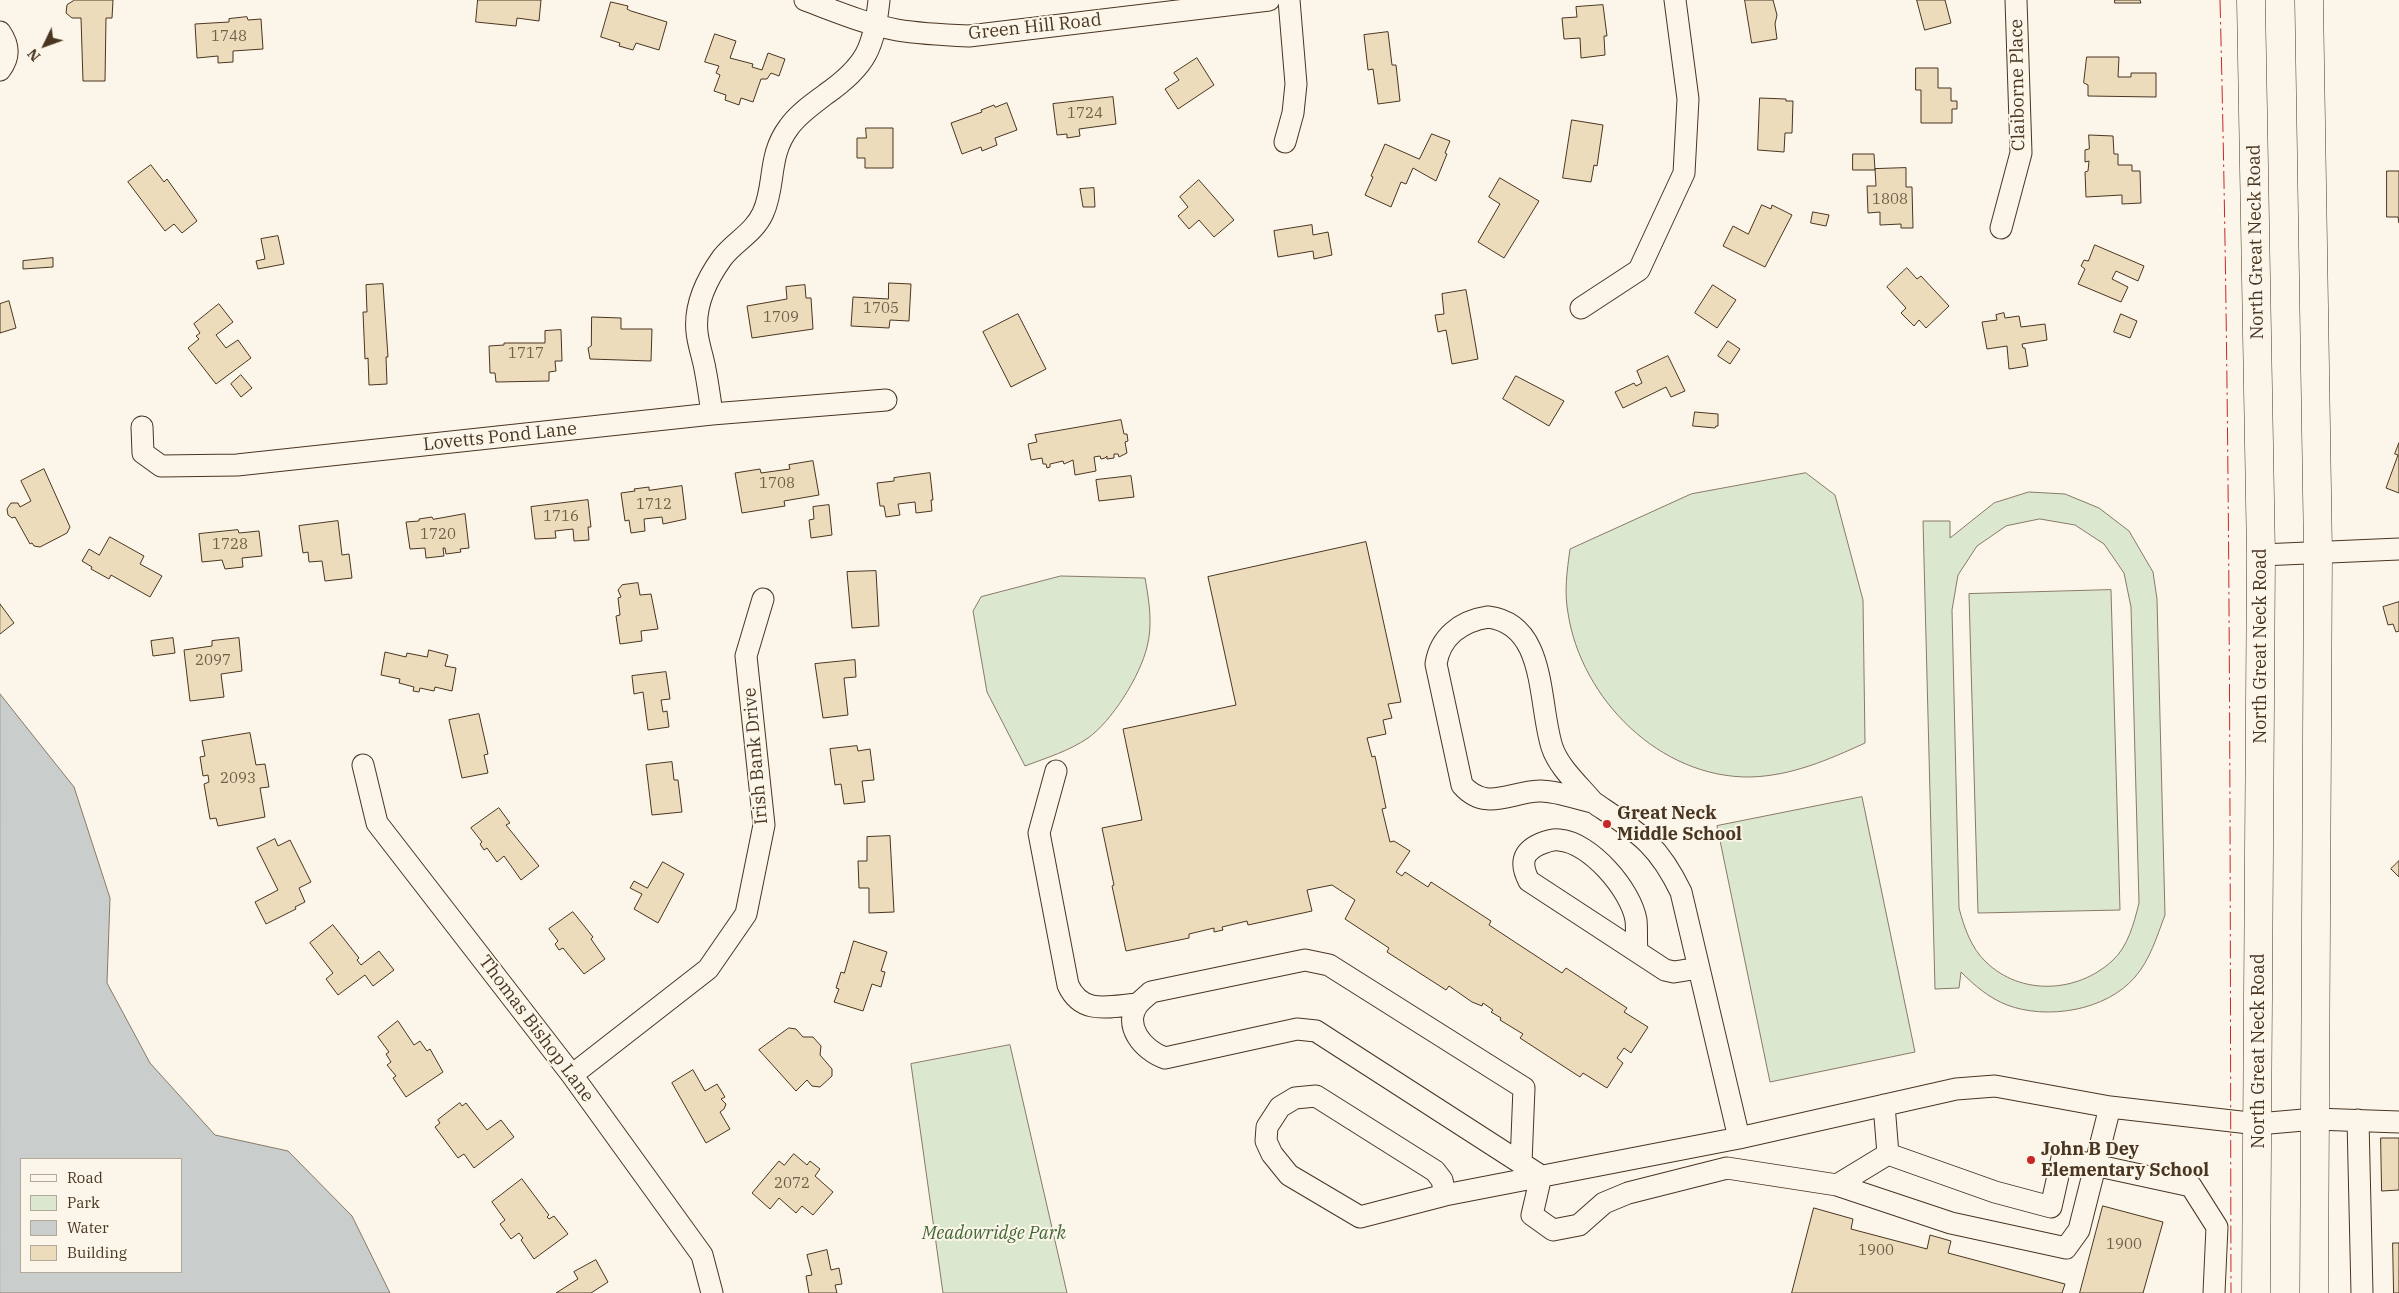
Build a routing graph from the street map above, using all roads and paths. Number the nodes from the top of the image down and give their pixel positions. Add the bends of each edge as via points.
1 (805, 0) edge
2 (879, 0) edge
3 (1269, 0) edge
4 (1289, 0) edge
5 (1675, 0) edge
6 (2016, 0) edge
7 (2251, 0) edge
8 (2309, 0) edge
9 (876, 26) junction
10 (0, 32) edge
11 (0, 70) edge
12 (1285, 142) dead end
13 (2001, 228) dead end
14 (1581, 308) dead end
15 (886, 400) dead end
16 (712, 414) junction
17 (142, 427) dead end
18 (2399, 549) edge
19 (2318, 552) junction
20 (2261, 555) junction
21 (763, 599) dead end
22 (363, 765) dead end
23 (1056, 771) dead end
24 (1593, 802) junction
25 (1637, 951) junction
26 (1699, 968) junction
27 (1138, 1004) junction
28 (572, 1074) junction
29 (1884, 1105) junction
30 (2110, 1107) junction
31 (2315, 1119) junction
32 (2358, 1120) junction
33 (2399, 1122) edge
34 (2258, 1124) junction
35 (1739, 1138) junction
36 (1888, 1154) junction
37 (1521, 1163) junction
38 (2097, 1164) junction
39 (1541, 1176) junction
40 (1837, 1185) junction
41 (1445, 1195) junction
42 (712, 1293) edge
43 (2214, 1293) edge
44 (2256, 1293) edge
45 (2314, 1293) edge
46 (2362, 1293) edge

1 - 9 street, Green Hill Road
2 - 9 street
3 - 9 street, Green Hill Road via 969,36 925,34
4 - 12 street via 1296,84
5 - 14 street via 1688,99 1684,173 1639,270
6 - 13 street, Claiborne Place via 2021,153
7 - 20 main road, North Great Neck Road
8 - 19 main road
9 - 16 street via 867,53 856,70 789,127 771,169 768,200 762,214 752,230 724,255 702,292 697,331
10 - 11 street via 8,52
15 - 16 street, Lovetts Pond Lane
16 - 17 street, Lovetts Pond Lane via 237,465 161,466 143,453
18 - 19 street
19 - 20 street
19 - 31 main road
20 - 34 main road, North Great Neck Road
21 - 28 street, Irish Bank Drive via 746,656 764,825 746,914 708,968
22 - 28 street, Thomas Bishop Lane via 377,823
23 - 27 street via 1039,834 1068,985 1081,1003 1090,1007
24 - 24 street via 1559,762 1552,747 1532,652 1524,636 1501,618 1473,619 1458,627 1444,640 1436,664 1462,785 1485,799 1540,790
24 - 26 street via 1654,846 1668,866 1681,892
25 - 25 street via 1529,881 1523,869 1524,857 1531,848 1559,840 1576,846 1599,861 1617,879 1628,898 1636,920
25 - 26 street via 1665,970 1674,972
26 - 35 street
27 - 37 street via 1133,1017 1134,1031 1153,1054 1165,1058 1297,1029 1316,1031
27 - 37 street via 1151,992 1305,960 1329,964 1524,1088
28 - 42 street, Thomas Bishop Lane via 702,1255
29 - 30 street via 1956,1089 1995,1086
29 - 35 street
29 - 36 street
30 - 34 street
30 - 38 street
31 - 32 street
31 - 34 street
31 - 45 main road
32 - 33 street
32 - 46 street
34 - 44 main road, North Great Neck Road
35 - 39 street
36 - 38 street via 1995,1192 2051,1207 2062,1158
36 - 40 street
37 - 39 street
38 - 40 street via 2079,1230 2066,1248 1951,1223
38 - 43 street via 2191,1186 2217,1227
39 - 40 street via 1532,1215 1553,1230 1579,1225 1604,1203 1628,1193 1727,1168
39 - 41 street
41 - 41 street via 1442,1180 1435,1171 1316,1096 1295,1098 1280,1107 1267,1127 1266,1141 1289,1175 1360,1217

